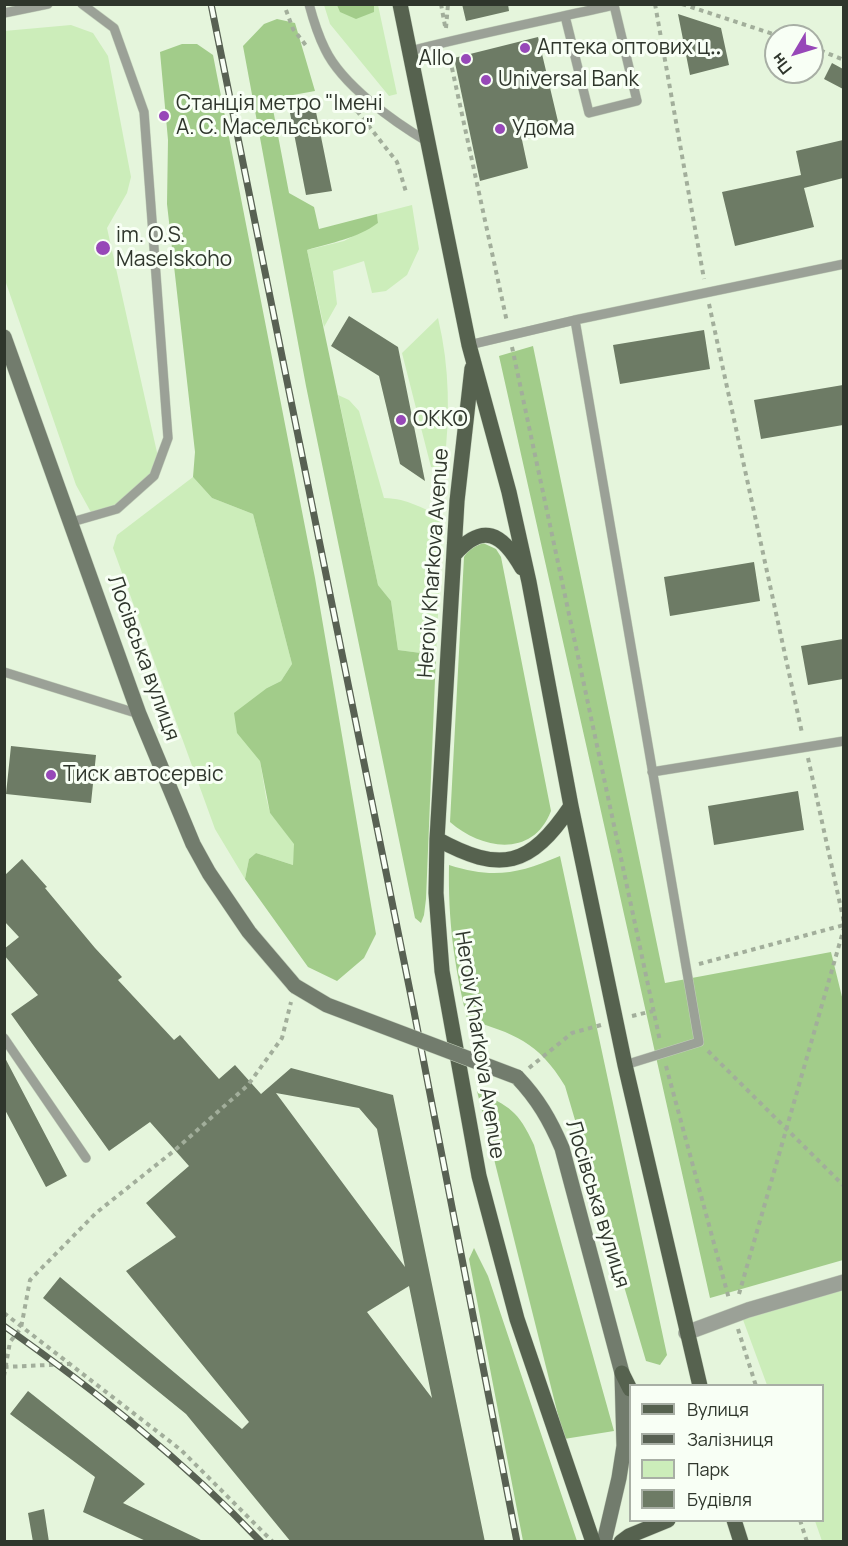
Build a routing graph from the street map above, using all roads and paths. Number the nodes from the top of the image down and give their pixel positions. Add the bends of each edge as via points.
1 (48, 4) edge
2 (82, 4) edge
3 (309, 4) edge
4 (400, 4) edge
5 (441, 4) edge
6 (448, 4) edge
7 (655, 4) edge
8 (682, 4) edge
9 (4, 13) edge
10 (565, 16) junction
11 (764, 31) edge
12 (410, 51) junction
13 (824, 52) edge
14 (450, 59) dead end
15 (843, 60) edge
16 (428, 142) junction
17 (843, 264) edge
18 (706, 293) junction
19 (575, 320) junction
20 (510, 335) junction
21 (4, 337) edge
22 (471, 352) junction
23 (72, 522) junction
24 (454, 555) junction
25 (529, 582) junction
26 (4, 672) edge
27 (139, 714) junction
28 (843, 741) edge
29 (805, 747) junction
30 (652, 772) junction
31 (571, 806) junction
32 (437, 839) junction
33 (843, 925) edge
34 (686, 968) junction
35 (295, 986) junction
36 (572, 1033) dead end
37 (4, 1038) edge
38 (699, 1042) junction
39 (663, 1054) junction
40 (625, 1065) junction
41 (517, 1077) junction
42 (786, 1129) junction
43 (86, 1158) dead end
44 (843, 1186) edge
45 (843, 1281) edge
46 (4, 1313) edge
47 (734, 1315) junction
48 (21, 1328) junction
49 (686, 1333) junction
50 (69, 1364) junction
51 (5, 1367) edge
52 (622, 1373) junction
53 (4, 1376) edge
54 (699, 1384) edge
55 (755, 1384) edge
56 (629, 1387) edge
57 (665, 1522) edge
58 (734, 1522) edge
59 (800, 1522) edge
60 (273, 1542) edge
61 (593, 1542) edge
62 (604, 1542) edge
63 (621, 1542) edge
64 (741, 1542) edge
65 (807, 1542) edge

1 - 9 lane
2 - 23 lane via 114,28 144,112 168,438 154,476 117,509
3 - 16 lane via 326,51 348,79 390,119
4 - 12 main road, Heroiv Kharkova Avenue
5 - 6 path via 446,30
7 - 18 path
8 - 11 path
10 - 10 lane via 589,113 637,101 614,5
10 - 12 lane
12 - 16 main road, Heroiv Kharkova Avenue
13 - 15 path
14 - 20 path
16 - 22 main road, Heroiv Kharkova Avenue
17 - 18 lane
18 - 19 lane
18 - 29 path
19 - 20 lane
19 - 30 lane
20 - 22 lane
20 - 39 path
21 - 23 main road, Лосівська вулиця
22 - 24 main road, Heroiv Kharkova Avenue
22 - 25 main road, Heroiv Kharkova Avenue
23 - 27 main road, Лосівська вулиця
24 - 25 main road via 472,538 493,535 503,540
24 - 32 main road, Heroiv Kharkova Avenue
25 - 31 main road, Heroiv Kharkova Avenue
26 - 27 lane
27 - 35 main road, Лосівська вулиця via 209,873 249,932
28 - 29 lane
29 - 30 lane
29 - 33 path
30 - 34 lane
31 - 32 main road via 545,841 526,854 507,860 489,861
31 - 40 main road, Heroiv Kharkova Avenue
32 - 61 main road, Heroiv Kharkova Avenue via 436,893 442,971 479,1176 517,1319
33 - 34 path
33 - 42 path
34 - 38 lane
35 - 41 main road, Лосівська вулиця, bridge via 327,1005
35 - 48 path via 282,1038 248,1085 96,1213 30,1280
36 - 41 path
37 - 43 lane
38 - 39 lane
38 - 42 path
39 - 40 lane
39 - 47 path
40 - 49 main road, Heroiv Kharkova Avenue
41 - 52 main road, Лосівська вулиця via 549,1116 562,1148
42 - 44 path
42 - 47 path
45 - 47 street
46 - 48 path
47 - 49 street
47 - 55 path
48 - 50 path
48 - 51 path via 10,1342
49 - 54 main road, Heroiv Kharkova Avenue
50 - 51 path
50 - 60 path via 182,1450
51 - 53 path
52 - 56 main road
52 - 62 main road, Лосівська вулиця via 624,1446
57 - 63 main road
58 - 64 main road
59 - 65 path

